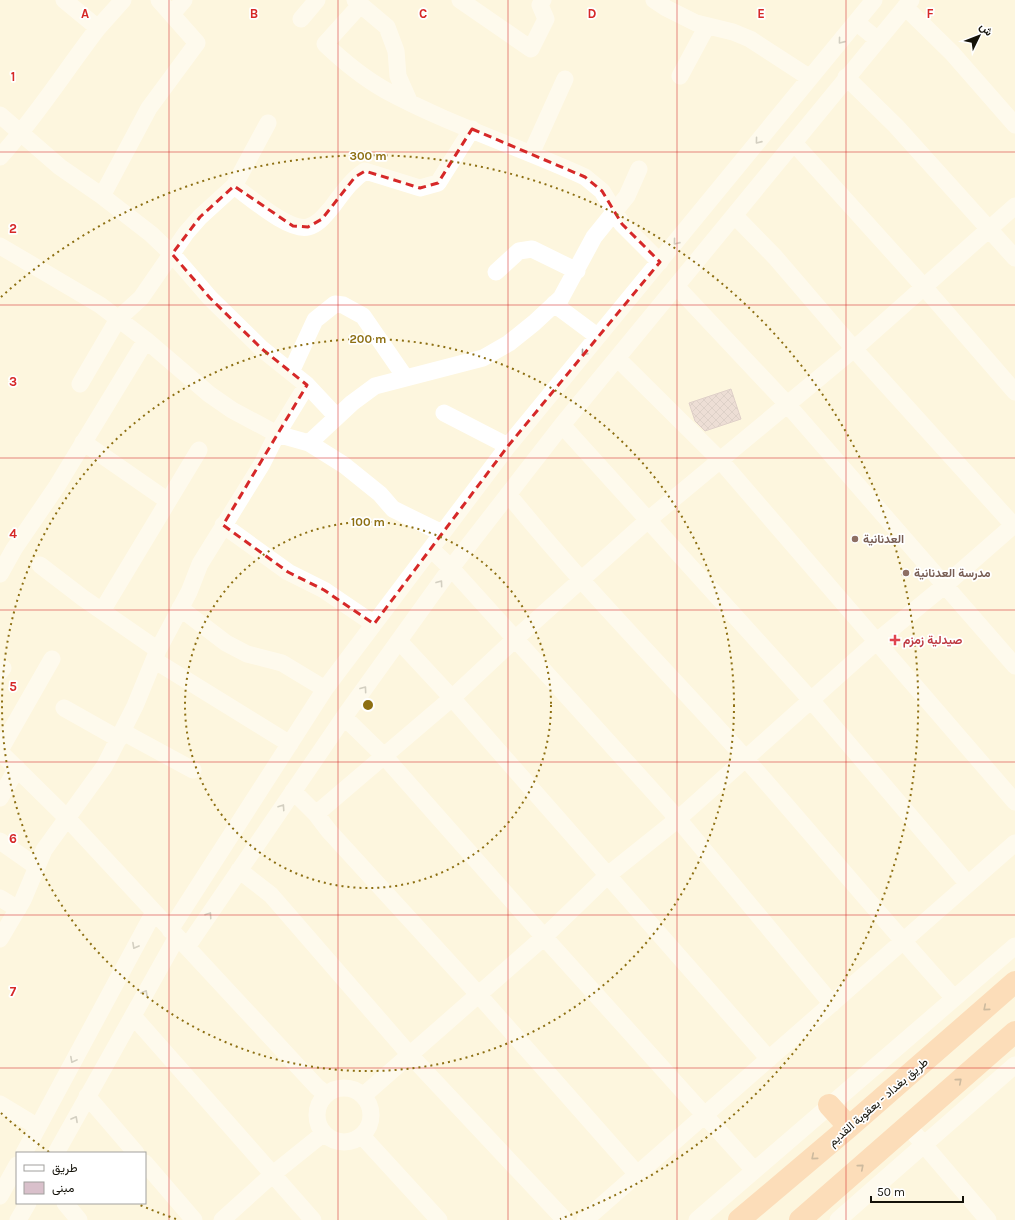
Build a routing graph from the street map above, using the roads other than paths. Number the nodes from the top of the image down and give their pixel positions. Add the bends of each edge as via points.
1 (64, 0) edge
2 (123, 0) edge
3 (160, 0) edge
4 (184, 0) edge
5 (317, 0) edge
6 (460, 0) edge
7 (543, 0) edge
8 (654, 0) edge
9 (874, 0) edge
10 (358, 2) edge
11 (908, 4) edge
12 (172, 14) junction
13 (301, 19) dead end
14 (856, 22) junction
15 (707, 26) junction
16 (98, 28) junction
17 (878, 40) junction
18 (680, 76) dead end
19 (810, 78) junction
20 (846, 78) junction
21 (565, 79) dead end
22 (409, 101) junction
23 (0, 115) edge
24 (268, 124) dead end
25 (1015, 125) edge
26 (472, 129) junction
27 (22, 133) junction
28 (794, 143) junction
29 (531, 154) junction
30 (0, 157) edge
31 (639, 169) dead end
32 (234, 186) junction
33 (102, 196) junction
34 (1015, 206) edge
35 (615, 213) junction
36 (735, 216) junction
37 (990, 229) junction
38 (1, 248) edge
39 (172, 254) junction
40 (1015, 258) edge
41 (660, 262) junction
42 (577, 271) junction
43 (496, 272) dead end
44 (676, 286) junction
45 (924, 287) junction
46 (554, 304) junction
47 (118, 319) junction
48 (597, 336) junction
49 (146, 340) junction
50 (854, 349) junction
51 (617, 358) junction
52 (291, 372) junction
53 (405, 377) junction
54 (80, 384) dead end
55 (307, 385) junction
56 (1015, 392) edge
57 (787, 404) junction
58 (444, 413) dead end
59 (337, 417) junction
60 (562, 425) junction
61 (277, 434) junction
62 (83, 442) junction
63 (309, 443) junction
64 (508, 446) junction
65 (199, 450) dead end
66 (720, 460) junction
67 (508, 494) junction
68 (168, 501) junction
69 (648, 520) junction
70 (223, 525) junction
71 (1014, 526) edge
72 (442, 533) junction
73 (431, 549) junction
74 (40, 565) dead end
75 (451, 568) junction
76 (0, 574) edge
77 (582, 580) junction
78 (944, 586) junction
79 (180, 608) junction
80 (102, 611) junction
81 (374, 624) junction
82 (515, 639) junction
83 (399, 641) junction
84 (877, 641) junction
85 (156, 655) junction
86 (52, 659) dead end
87 (1015, 666) edge
88 (325, 689) junction
89 (452, 698) junction
90 (811, 700) junction
91 (64, 708) dead end
92 (344, 717) junction
93 (121, 735) junction
94 (290, 744) junction
95 (0, 751) edge
96 (384, 757) junction
97 (745, 759) junction
98 (17, 768) junction
99 (193, 770) dead end
100 (293, 791) junction
101 (0, 798) edge
102 (1015, 802) edge
103 (316, 814) junction
104 (67, 818) junction
105 (678, 819) junction
106 (0, 841) edge
107 (1015, 843) edge
108 (37, 867) junction
109 (239, 870) junction
110 (608, 875) junction
111 (968, 884) junction
112 (0, 898) edge
113 (18, 909) junction
114 (154, 912) junction
115 (544, 937) junction
116 (178, 938) junction
117 (0, 939) edge
118 (903, 942) junction
119 (1015, 946) edge
120 (1015, 982) edge
121 (478, 994) junction
122 (954, 998) junction
123 (832, 1004) junction
124 (133, 1016) junction
125 (1015, 1032) edge
126 (409, 1054) junction
127 (769, 1059) junction
128 (1015, 1065) edge
129 (326, 1094) junction
130 (364, 1095) junction
131 (88, 1096) junction
132 (0, 1104) edge
133 (829, 1105) junction
134 (705, 1115) junction
135 (908, 1126) junction
136 (38, 1127) junction
137 (849, 1127) junction
138 (324, 1133) junction
139 (362, 1136) junction
140 (924, 1144) junction
141 (25, 1152) edge
142 (57, 1152) edge
143 (135, 1152) edge
144 (146, 1164) edge
145 (16, 1167) edge
146 (754, 1170) junction
147 (273, 1174) junction
148 (637, 1174) junction
149 (0, 1196) edge
150 (27, 1204) edge
151 (66, 1204) edge
152 (18, 1220) edge
153 (79, 1220) edge
154 (194, 1220) edge
155 (222, 1220) edge
156 (313, 1220) edge
157 (439, 1220) edge
158 (565, 1220) edge
159 (585, 1220) edge
160 (697, 1220) edge
161 (740, 1220) edge
162 (800, 1220) edge
163 (838, 1220) edge
164 (988, 1220) edge

1 - 16 street
2 - 16 street
3 - 12 street
4 - 12 street
5 - 13 street
6 - 7 street via 532,49 546,19 540,5
8 - 15 street via 696,23
9 - 14 street
10 - 22 street via 387,27 396,51 398,76
10 - 22 street via 325,44 349,66 385,90
11 - 17 street
11 - 25 street
12 - 33 street via 197,43 149,108
14 - 17 street
14 -> 19 street
15 - 18 street
15 - 19 street via 750,39
16 - 27 street
17 - 20 street
19 -> 41 street
20 - 28 street
20 - 37 street via 896,126
21 - 29 street
22 - 26 street
23 - 27 street
24 - 32 street
26 - 29 street
26 - 32 street via 438,183 420,188 365,171 355,177 322,219 308,227 293,226
27 - 30 street
27 - 33 street via 60,167
28 - 36 street
28 - 45 street
29 - 35 street via 585,177 602,191
31 - 35 street via 627,196
32 - 39 street via 200,217
33 - 39 street via 151,234
34 - 37 street
35 - 41 street via 622,224
35 - 42 street via 594,236
36 - 44 street
36 - 50 street via 775,257
37 - 40 street
37 - 45 street
38 - 47 street
39 - 47 street via 141,298
39 - 52 street via 210,298
41 - 48 street
42 - 43 street via 532,249 519,251
42 - 46 street via 561,298
44 - 51 street
44 - 57 street
45 - 50 street
45 - 56 street
46 - 48 street
46 - 53 street via 509,343 483,358
47 - 49 street
47 - 54 street
48 -> 64 street
49 - 61 street via 209,394 232,410
49 - 62 street
50 - 57 street
50 - 71 street
51 - 60 street
51 - 66 street
52 - 53 street via 315,320 334,304 343,305 363,316
52 - 55 street
53 - 59 street via 375,386
55 - 59 street
55 - 61 street
57 - 66 street
57 - 78 street
58 - 64 street
59 - 63 street
60 - 67 street
60 - 69 street
61 - 63 street
61 - 70 street via 262,464
62 - 68 street
62 - 76 street
63 - 72 street via 344,465 380,494 393,509
64 - 72 street
65 - 68 street
66 - 69 street
66 - 84 street
67 - 75 street
67 - 77 street
68 - 80 street
69 - 77 street
69 - 90 street
70 - 79 street via 200,564
70 - 81 street via 288,572 324,590
71 - 78 street
72 - 73 street
73 - 75 street
73 - 81 street
74 - 80 street
75 - 82 street
83 -> 75 street
77 - 82 street
77 - 97 street
78 - 84 street
78 - 87 street
79 - 85 street
79 - 88 street via 226,643 247,654 282,663
80 - 85 street
81 - 88 street
82 - 89 street
82 - 105 street
83 - 89 street
92 -> 83 street
84 - 90 street
84 - 102 street
85 - 93 street
85 - 94 street
86 - 95 street
88 - 94 street
89 - 96 street
89 - 110 street
90 - 97 street
90 - 111 street
91 - 93 street
92 - 96 street
92 - 100 street
93 - 99 street
93 - 104 street via 104,767
94 - 116 street
95 - 98 street
96 - 103 street
96 - 115 street
97 - 105 street
97 - 118 street
98 - 101 street
98 - 104 street
100 - 103 street
109 -> 100 street
103 - 121 street
104 - 108 street via 44,850
104 - 114 street
105 - 110 street
105 - 123 street
106 - 108 street
107 - 111 street
108 - 113 street
116 -> 109 street
109 - 126 street via 270,895
110 - 115 street
110 - 127 street
111 - 118 street
112 - 113 street
113 - 117 street
114 - 116 street
114 -> 136 street
115 - 121 street
115 - 134 street
124 -> 116 street
116 - 129 street
118 - 122 street
118 - 123 street
119 - 122 street
120 -> 137 highway, طريق بغداد - بعقوبة القديم
121 - 126 street
121 - 148 street
122 - 133 street
123 - 127 street
124 - 131 street
124 - 147 street
135 -> 125 highway
126 - 130 street
126 - 158 street
127 - 134 street
128 - 140 street
129 - 130 street via 346,1088
129 - 138 street via 317,1113 318,1123
130 - 139 street via 372,1117 369,1128
142 -> 131 street
131 - 143 street
132 - 136 street
133 - 137 highway
133 - 146 street
134 - 146 street
134 - 148 street
135 - 140 street
162 -> 135 highway
136 - 141 street
137 -> 161 highway, طريق بغداد - بعقوبة القديم
138 - 139 street via 332,1140 342,1142 353,1141
138 - 147 street
139 - 157 street
140 - 163 street
140 - 164 street
144 - 154 street
145 - 149 street
146 - 160 street
147 - 155 street
147 - 156 street
148 - 159 street
150 - 152 street
151 - 153 street

